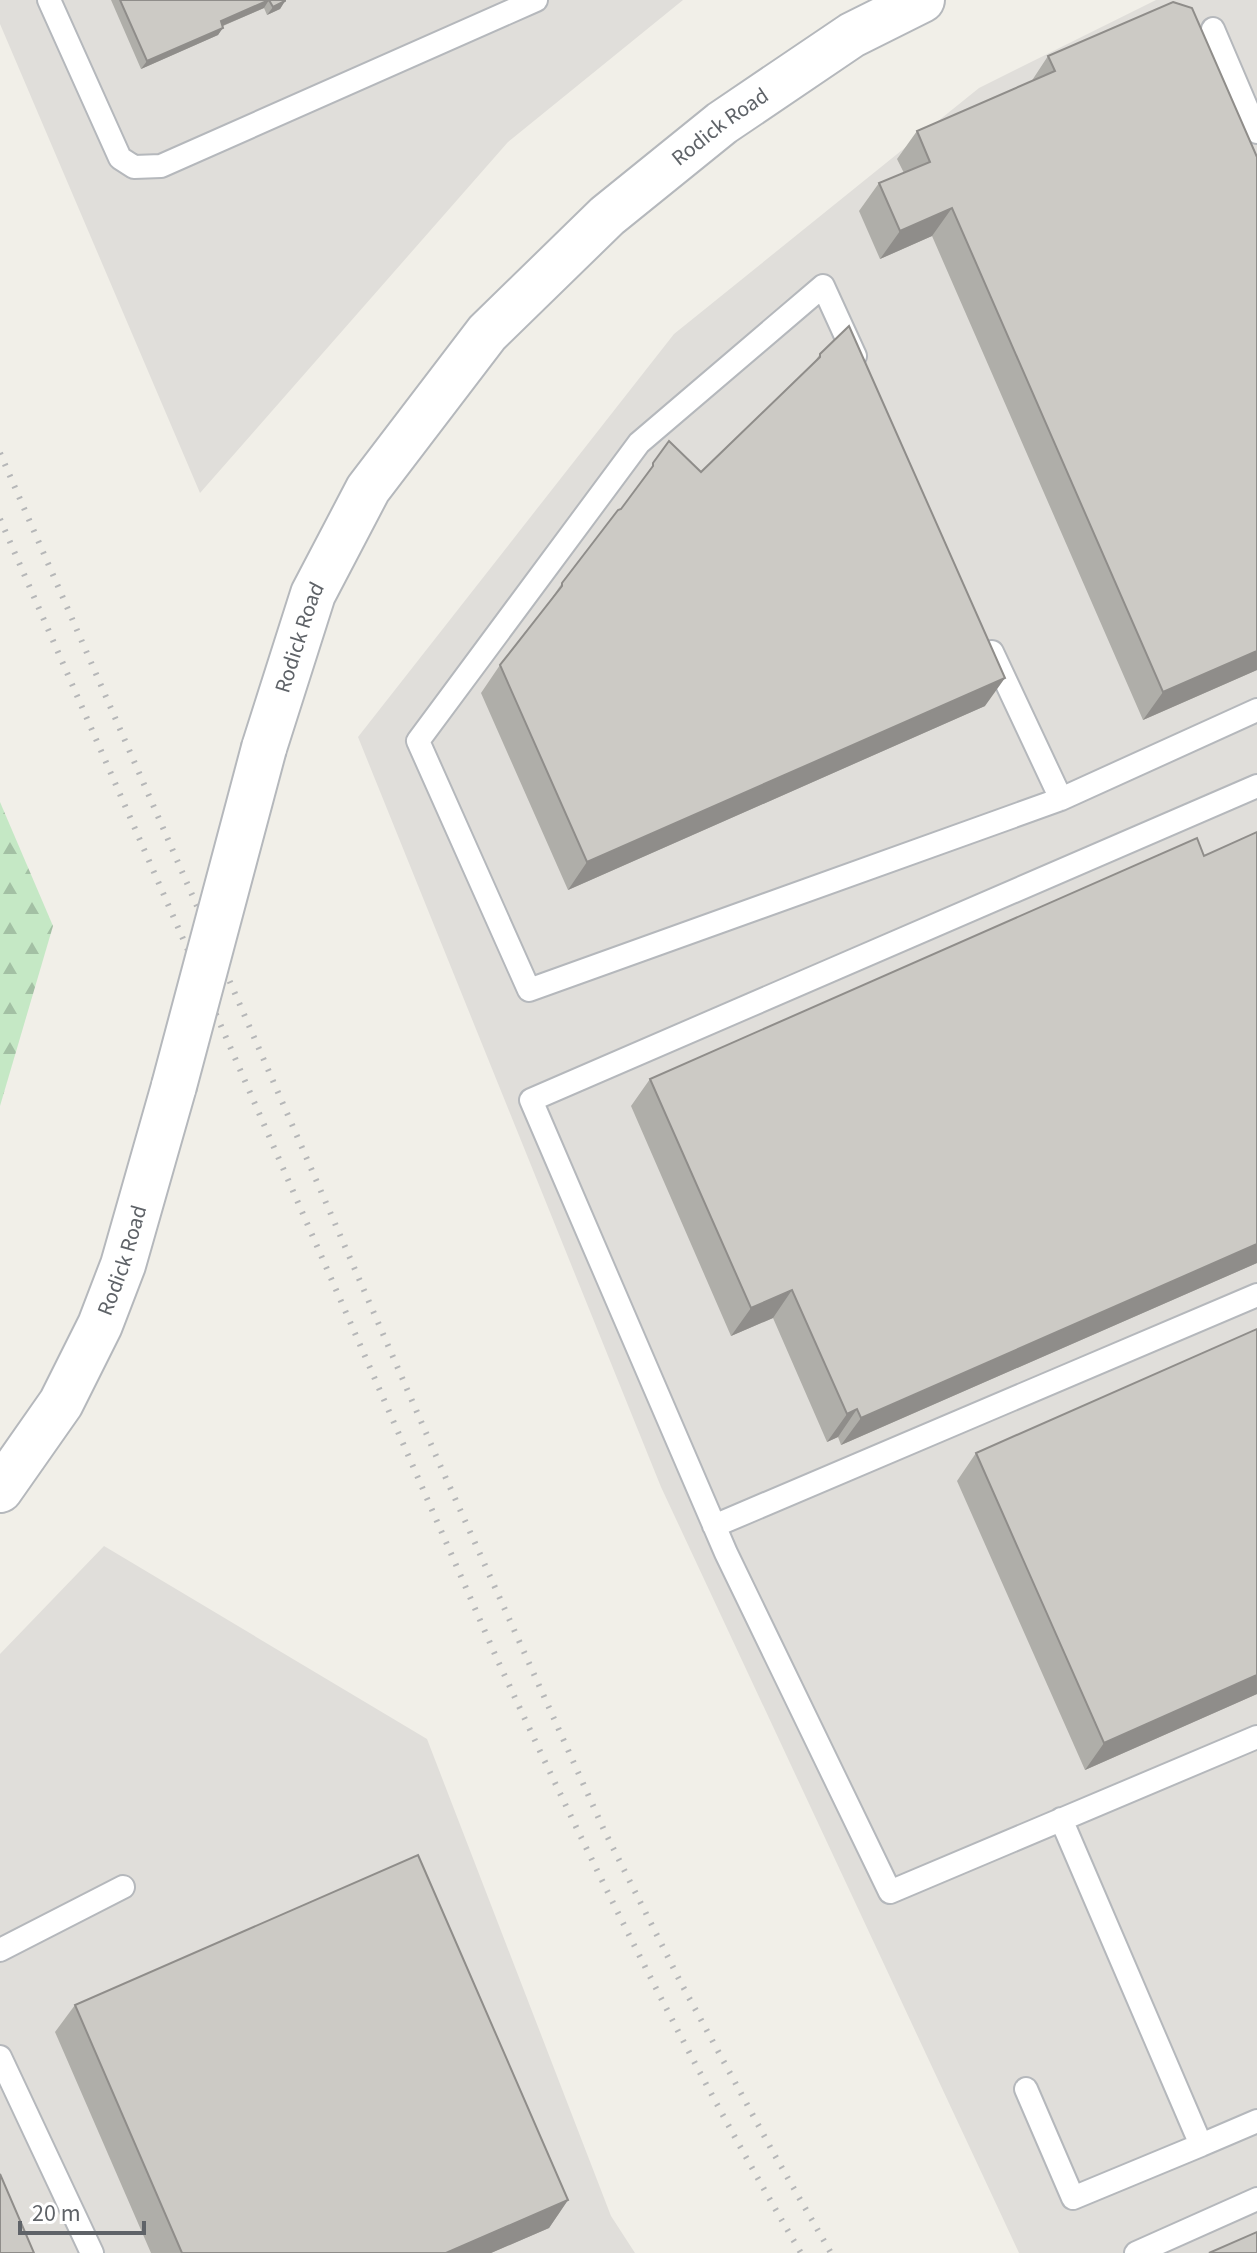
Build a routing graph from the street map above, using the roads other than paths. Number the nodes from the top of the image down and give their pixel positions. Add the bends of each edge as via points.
1 (49, 0) edge
2 (536, 0) edge
3 (922, 0) edge
4 (1213, 29) dead end
5 (1257, 132) edge
6 (863, 372) edge
7 (981, 628) edge
8 (1257, 710) edge
9 (1257, 786) edge
10 (1061, 799) junction
11 (1257, 1295) edge
12 (0, 1490) edge
13 (714, 1526) junction
14 (1257, 1737) edge
15 (1061, 1819) junction
16 (123, 1887) dead end
17 (0, 1950) edge
18 (0, 2057) edge
19 (1026, 2089) dead end
20 (1257, 2121) edge
21 (1201, 2145) junction
22 (1257, 2199) edge
23 (92, 2253) edge
24 (1136, 2253) edge

1 - 2 lane via 120,158 134,167 161,166
3 - 12 street, Rodick Road, bridge via 852,35 722,123 607,216 487,333 368,489 313,594 264,748 123,1265 61,1403
4 - 5 lane
6 - 10 lane via 823,286 639,443 418,741 529,990
7 - 10 lane
8 - 10 lane
9 - 13 lane via 531,1100
11 - 13 lane
13 - 15 lane via 890,1892
14 - 15 lane
15 - 21 lane
16 - 17 lane
18 - 23 lane
19 - 21 lane via 1073,2198
20 - 21 lane
22 - 24 lane

